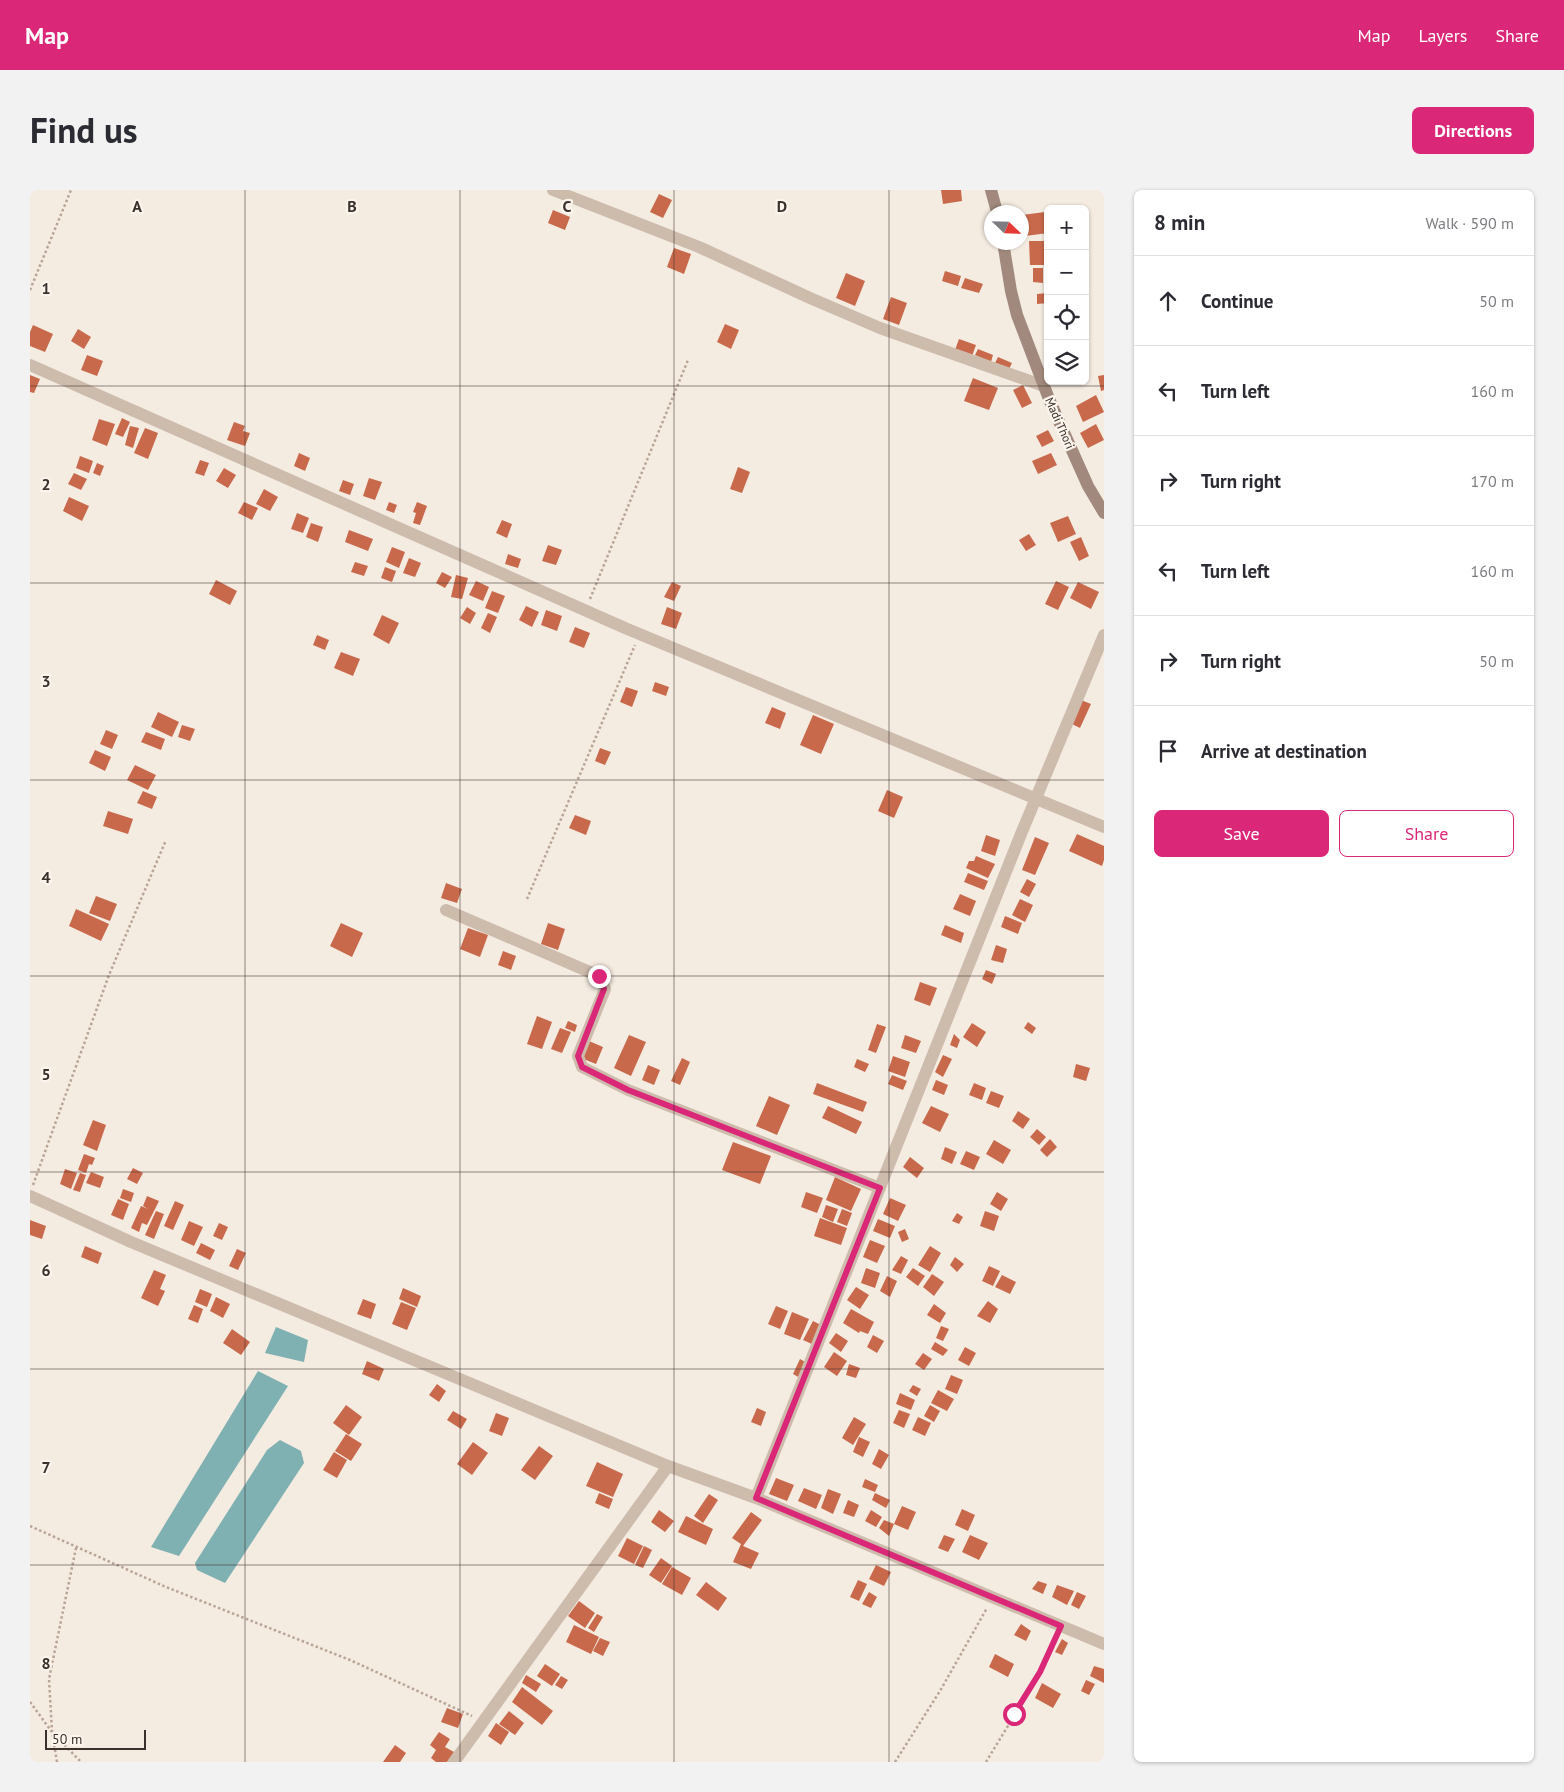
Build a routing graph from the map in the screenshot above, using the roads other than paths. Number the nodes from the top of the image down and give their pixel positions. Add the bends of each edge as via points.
1 (553, 190) edge
2 (991, 190) edge
3 (995, 205) edge
4 (1005, 250) edge
5 (30, 366) edge
6 (1044, 386) junction
7 (1104, 513) edge
8 (1104, 635) edge
9 (1035, 799) junction
10 (1104, 827) edge
11 (446, 910) dead end
12 (880, 1188) junction
13 (30, 1195) edge
14 (668, 1466) junction
15 (756, 1498) junction
16 (1104, 1644) edge
17 (454, 1762) edge

1 - 6 street via 699,247 880,328
2 - 3 main road
4 - 6 main road, Madi Thori via 1017,315
5 - 9 street via 639,634
6 - 7 main road, Madi Thori via 1088,486
8 - 9 street
9 - 10 street
9 - 12 street
11 - 12 street via 599,976 604,989 578,1056 582,1067 628,1090
12 - 15 street
13 - 14 street via 131,1242
14 - 15 street
14 - 17 street
15 - 16 street

